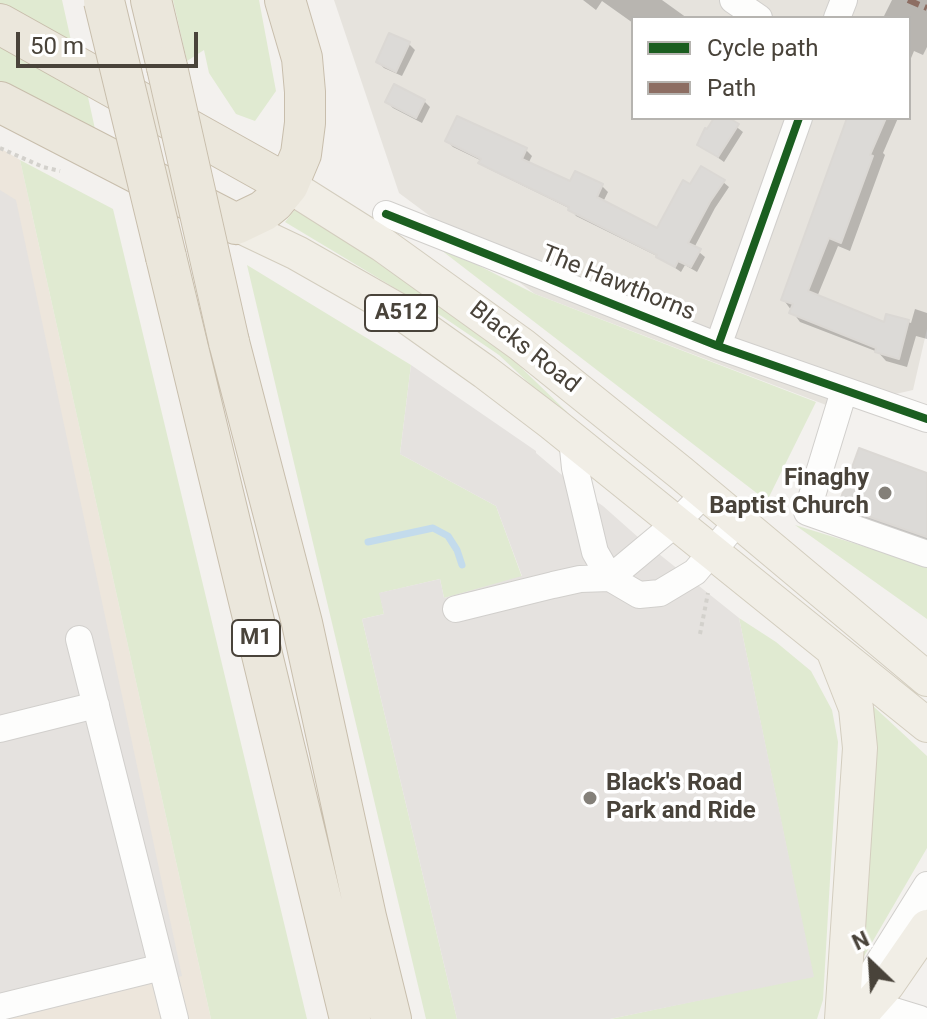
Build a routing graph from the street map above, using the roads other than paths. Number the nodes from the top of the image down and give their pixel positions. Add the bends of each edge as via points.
1 (104, 0) edge
2 (151, 0) edge
3 (285, 0) edge
4 (733, 0) edge
5 (756, 16) edge
6 (0, 24) edge
7 (0, 102) edge
8 (798, 120) edge
9 (288, 185) junction
10 (386, 214) dead end
11 (236, 224) junction
12 (718, 346) junction
13 (844, 391) junction
14 (927, 419) edge
15 (572, 439) junction
16 (705, 493) junction
17 (738, 521) junction
18 (676, 523) junction
19 (927, 554) edge
20 (712, 568) junction
21 (610, 578) junction
22 (456, 609) dead end
23 (79, 639) dead end
24 (833, 648) junction
25 (924, 674) edge
26 (96, 705) junction
27 (927, 725) edge
28 (0, 729) edge
29 (927, 885) edge
30 (927, 927) edge
31 (162, 967) junction
32 (0, 1007) edge
33 (854, 1015) edge
34 (175, 1019) edge
35 (350, 1019) edge
36 (391, 1019) edge
37 (920, 1019) edge

1 - 35 highway, M1, bridge
2 - 36 highway, M1, bridge via 229,342 302,623
3 - 9 highway via 302,58 305,92 301,154
4 - 5 street
6 - 9 highway, Blacks Road / A512
7 - 11 highway, Blacks Road / A512
8 - 12 street
9 - 11 highway via 263,211
9 - 16 main road, Blacks Road / A512 via 373,238 522,345
10 - 12 street, The Hawthorns
11 - 15 main road, Blacks Road / A512 via 399,311
12 - 13 street, The Hawthorns
13 - 14 street, The Hawthorns
13 - 19 street via 807,512
15 - 18 main road, Blacks Road / A512
15 - 21 street via 595,552
16 - 17 main road, Blacks Road / A512
16 - 18 street
17 - 20 street
17 - 25 main road, Blacks Road / A512
18 - 20 main road, Blacks Road / A512
18 - 21 street
20 - 21 street via 660,593 639,595
20 - 24 main road, Blacks Road / A512
21 - 22 street via 580,579
23 - 26 street
24 - 27 main road, Blacks Road / A512
24 - 33 main road via 856,708 860,748
26 - 28 street
26 - 31 street
29 - 33 street
30 - 33 main road
31 - 32 street
31 - 34 street
33 - 37 street

